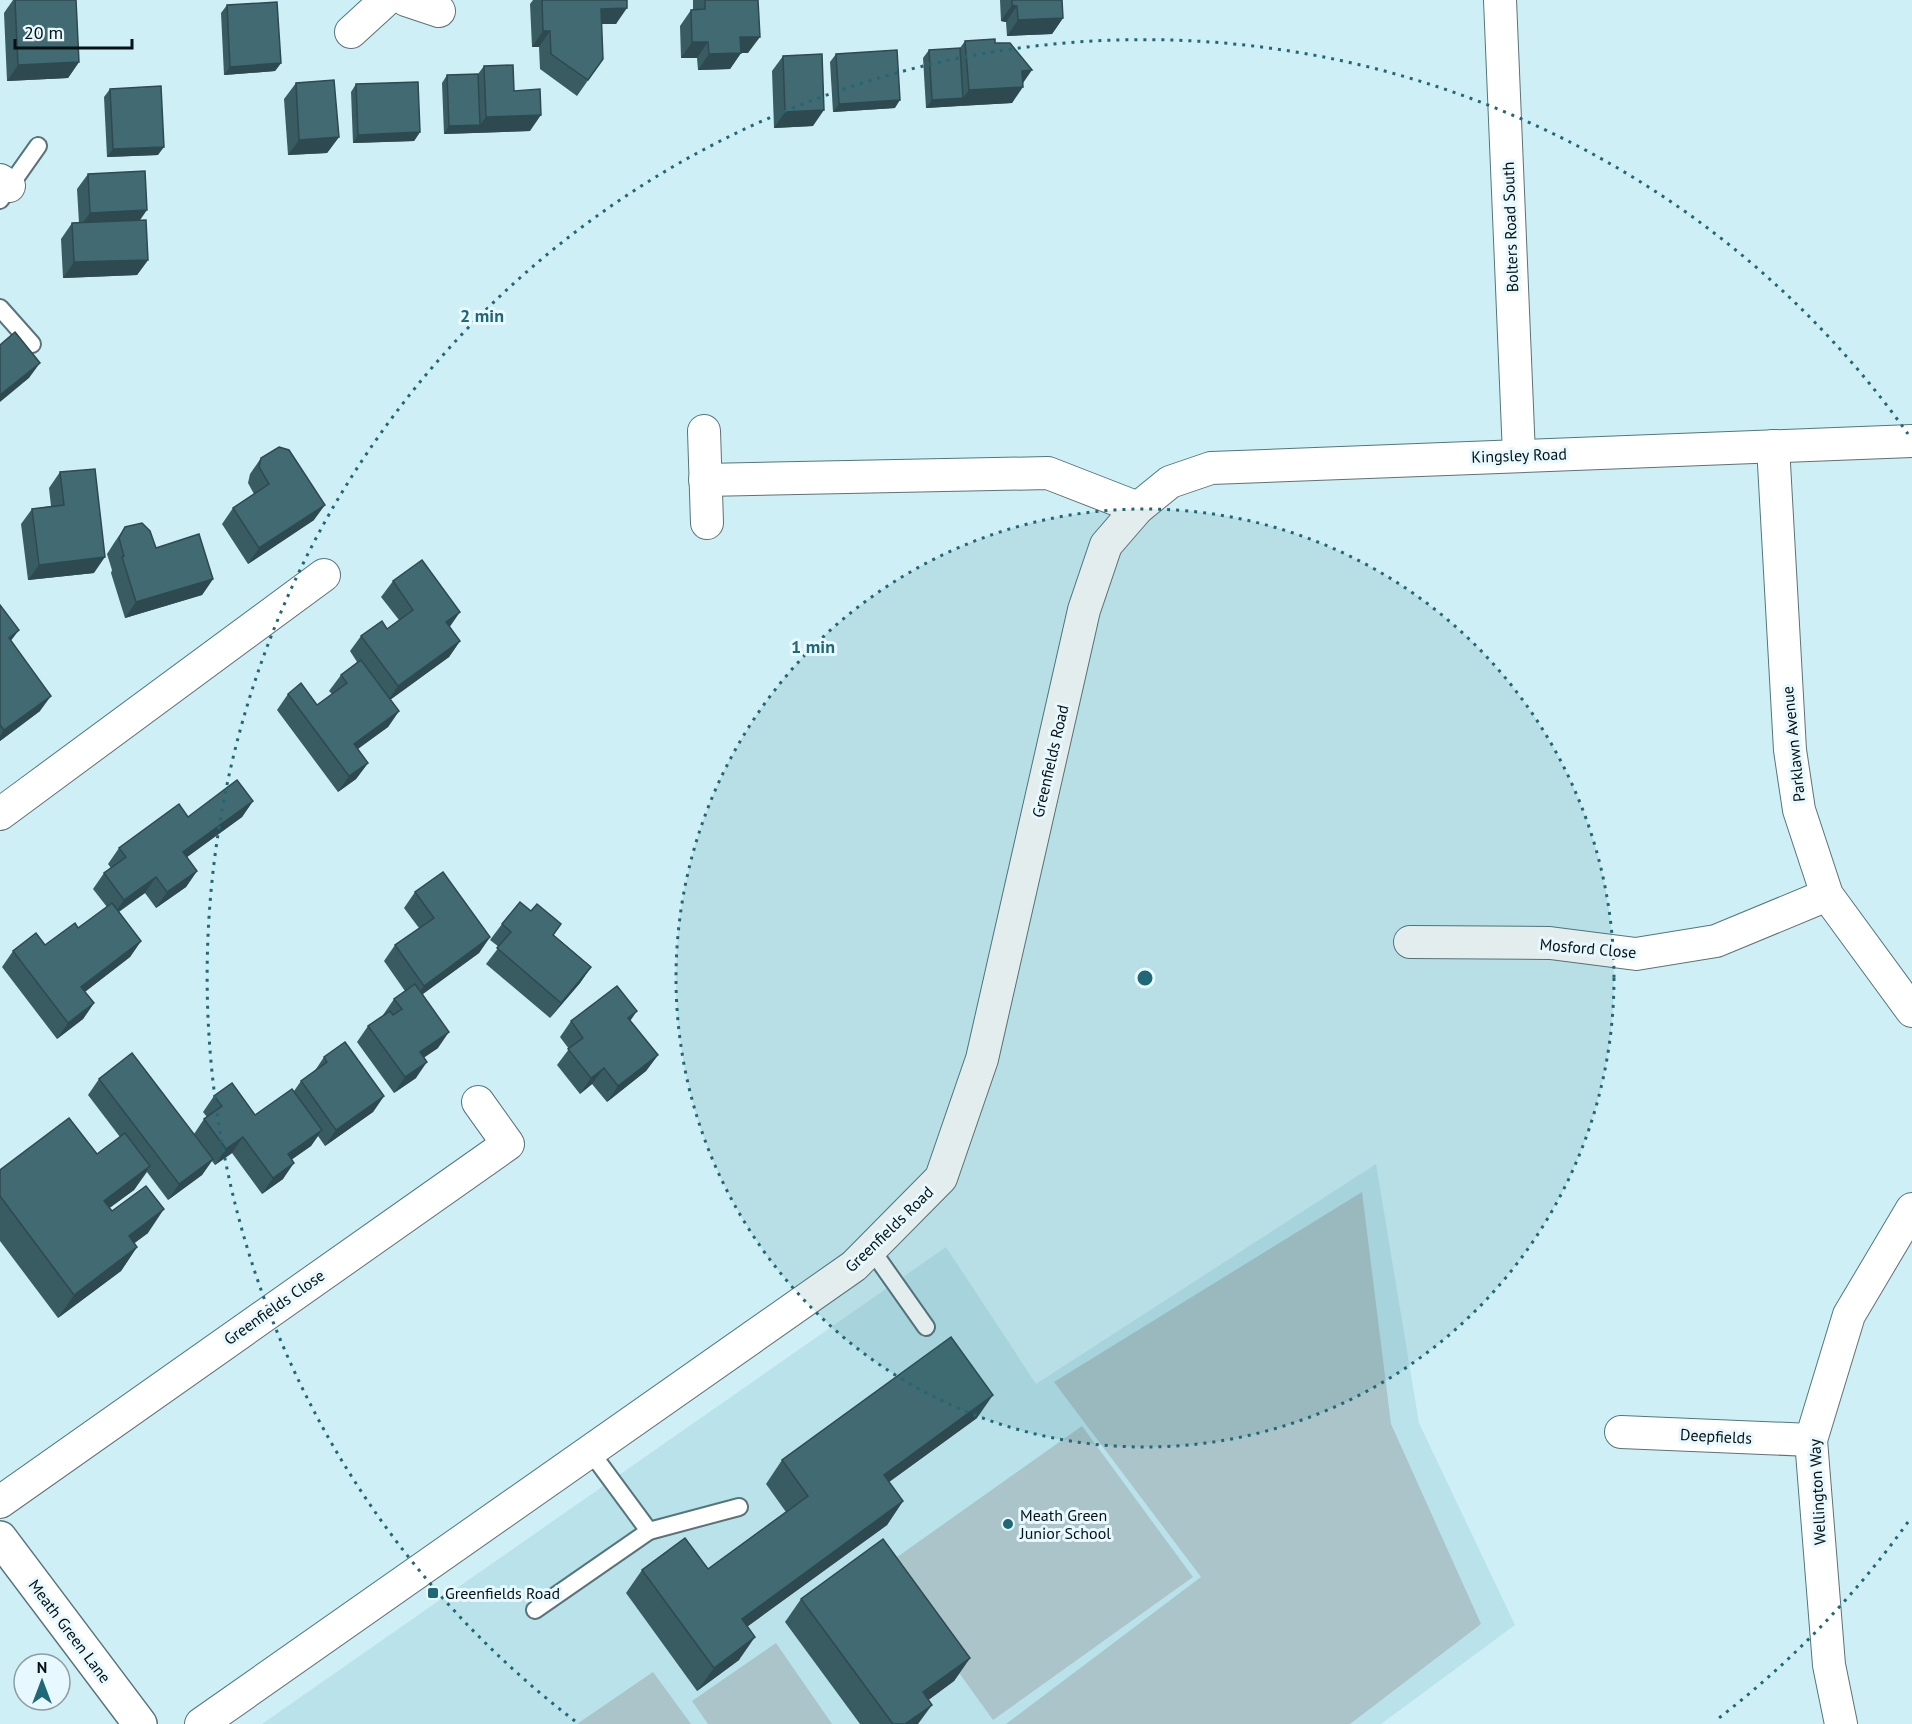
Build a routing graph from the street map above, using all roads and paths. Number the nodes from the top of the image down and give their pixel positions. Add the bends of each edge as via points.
1 (386, 0) edge
2 (406, 0) edge
3 (1500, 0) edge
4 (439, 11) dead end
5 (351, 32) dead end
6 (38, 146) dead end
7 (3, 189) edge
8 (0, 308) edge
9 (32, 344) dead end
10 (704, 430) dead end
11 (1912, 441) edge
12 (1773, 446) junction
13 (1519, 455) junction
14 (705, 480) junction
15 (1138, 508) junction
16 (707, 523) dead end
17 (324, 575) dead end
18 (0, 814) edge
19 (1827, 895) junction
20 (1410, 942) dead end
21 (1912, 1011) edge
22 (478, 1102) dead end
23 (1912, 1209) edge
24 (871, 1249) junction
25 (926, 1327) dead end
26 (1621, 1432) dead end
27 (1811, 1440) junction
28 (590, 1451) junction
29 (0, 1502) edge
30 (739, 1507) dead end
31 (649, 1531) junction
32 (0, 1538) edge
33 (535, 1610) dead end
34 (140, 1724) edge
35 (201, 1724) edge
36 (1841, 1724) edge

1 - 5 street
2 - 4 street
3 - 13 street, Bolters Road South
6 - 7 lane
8 - 9 lane
10 - 14 street
11 - 12 street, Kingsley Road
12 - 13 street, Kingsley Road
12 - 19 street, Parklawn Avenue via 1790,750 1799,810
13 - 15 street, Kingsley Road via 1211,468 1170,482
14 - 15 street via 1048,473
14 - 16 street
15 - 24 street, Greenfields Road via 1106,545 1084,610 982,1059 941,1178
17 - 18 street
19 - 20 street, Mosford Close via 1716,941 1636,954 1550,944
19 - 21 street, Parklawn Avenue
22 - 29 street, Greenfields Close via 508,1144
23 - 27 street, Wellington Way via 1849,1315
24 - 25 lane
24 - 28 street, Greenfields Road via 854,1266
26 - 27 street, Deepfields
27 - 36 street, Wellington Way via 1829,1665
28 - 31 lane
28 - 35 street, Greenfields Road
30 - 31 lane
31 - 33 lane
32 - 34 street, Meath Green Lane

